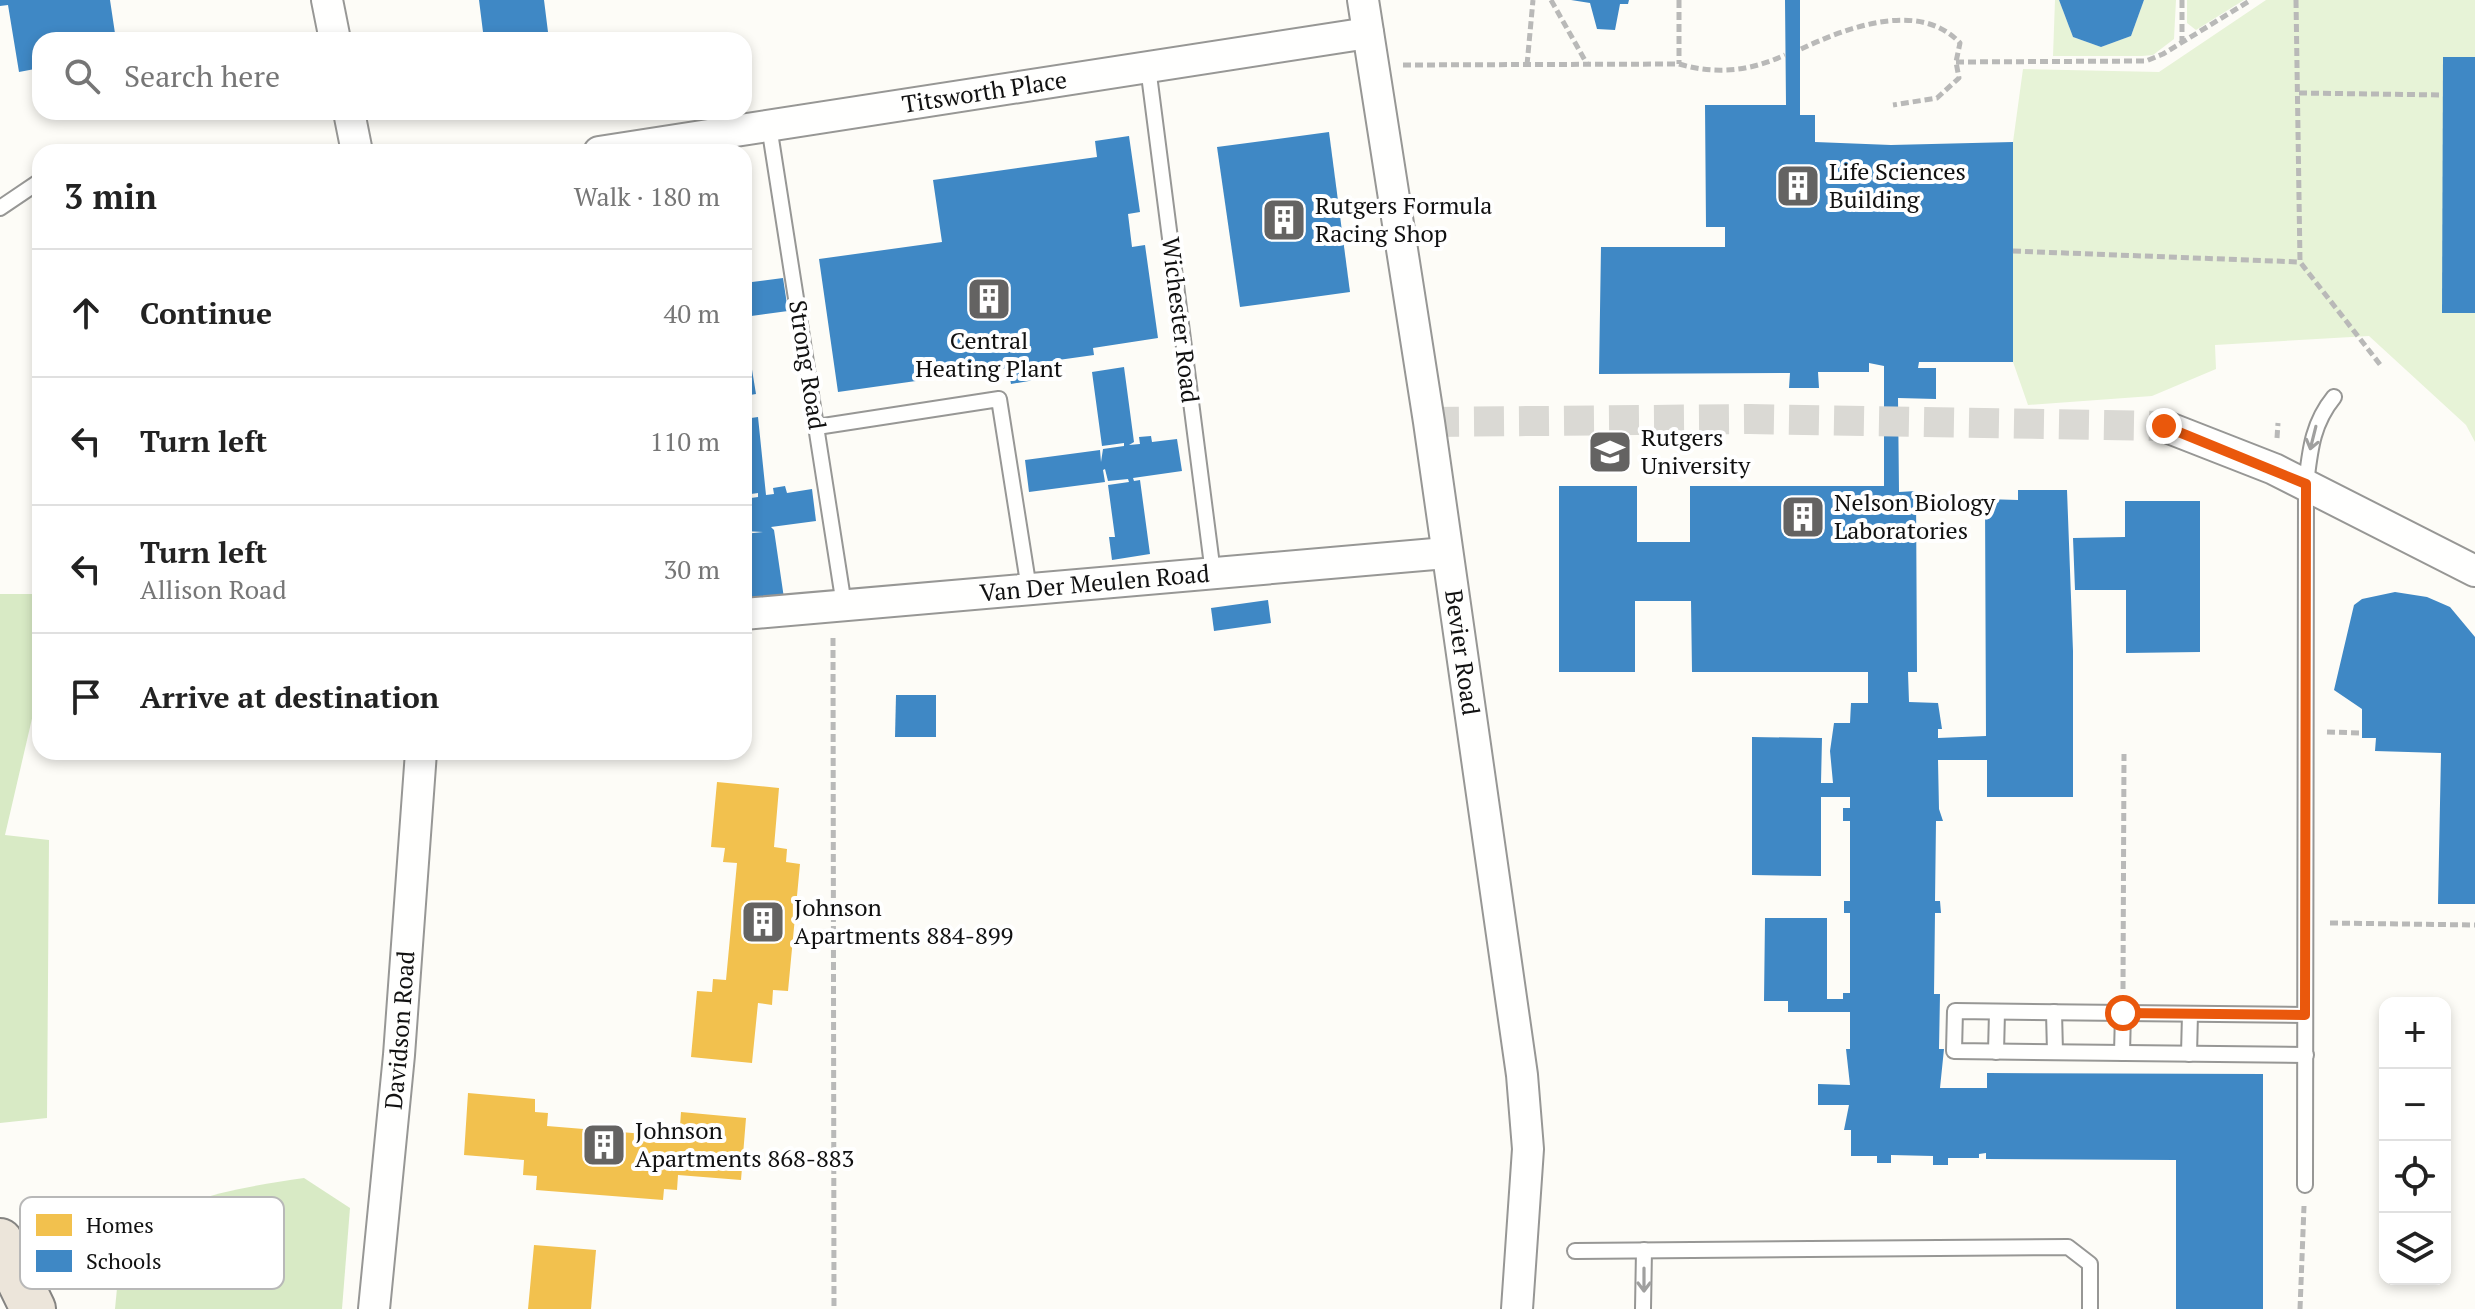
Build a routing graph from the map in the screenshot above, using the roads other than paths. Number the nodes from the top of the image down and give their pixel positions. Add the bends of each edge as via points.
1 (327, 0) edge
2 (1363, 0) edge
3 (333, 32) edge
4 (1368, 33) junction
5 (1148, 67) junction
6 (351, 120) edge
7 (769, 126) junction
8 (355, 144) edge
9 (651, 144) edge
10 (32, 186) edge
11 (0, 208) edge
12 (2334, 397) dead end
13 (2164, 426) tunnel mouth
14 (817, 427) junction
15 (2306, 484) junction
16 (1446, 553) junction
17 (2475, 571) edge
18 (1213, 573) junction
19 (1029, 589) junction
20 (839, 605) junction
21 (752, 613) edge
22 (420, 760) edge
23 (1997, 1012) junction
24 (2054, 1012) junction
25 (2123, 1013) junction
26 (2190, 1014) junction
27 (2305, 1015) junction
28 (1996, 1052) junction
29 (2055, 1052) junction
30 (2122, 1053) junction
31 (2189, 1054) junction
32 (2306, 1055) junction
33 (2305, 1185) road end
34 (0, 1241) edge
35 (1644, 1250) junction
36 (1575, 1251) dead end
37 (20, 1282) edge
38 (23, 1289) edge
39 (33, 1309) edge
40 (374, 1309) edge
41 (1517, 1309) edge
42 (1643, 1309) edge
43 (2090, 1309) edge

1 - 3 street
2 - 4 street, Bevier Road
4 - 5 street, Titsworth Place
4 - 16 street, Bevier Road
5 - 7 street, Titsworth Place
5 - 18 lane, Wichester Road
6 - 8 street
7 - 9 street, Titsworth Place
7 - 14 lane, Strong Road
10 - 11 lane
12 -> 15 lane via 2311,439
13 - 15 street
14 - 19 lane via 999,399
14 - 20 lane, Strong Road
15 - 17 street
15 - 27 lane
16 - 18 street, Van Der Meulen Road
16 - 41 street, Bevier Road via 1522,1075 1528,1149
18 - 19 street, Van Der Meulen Road
19 - 20 street, Van Der Meulen Road
20 - 21 street, Van Der Meulen Road
22 - 40 street, Davidson Road
23 - 24 lane
23 - 28 lane
23 - 28 lane via 1955,1011 1954,1051
24 - 25 lane
24 - 29 lane
25 - 26 lane
25 - 30 lane
26 - 27 lane
26 - 31 lane
27 - 32 lane
28 - 29 lane
29 - 30 lane
30 - 31 lane
31 - 32 lane
32 - 33 lane
34 - 37 highway
35 - 36 lane
35 -> 42 lane
35 - 43 lane via 2068,1247 2090,1264
38 - 39 highway

